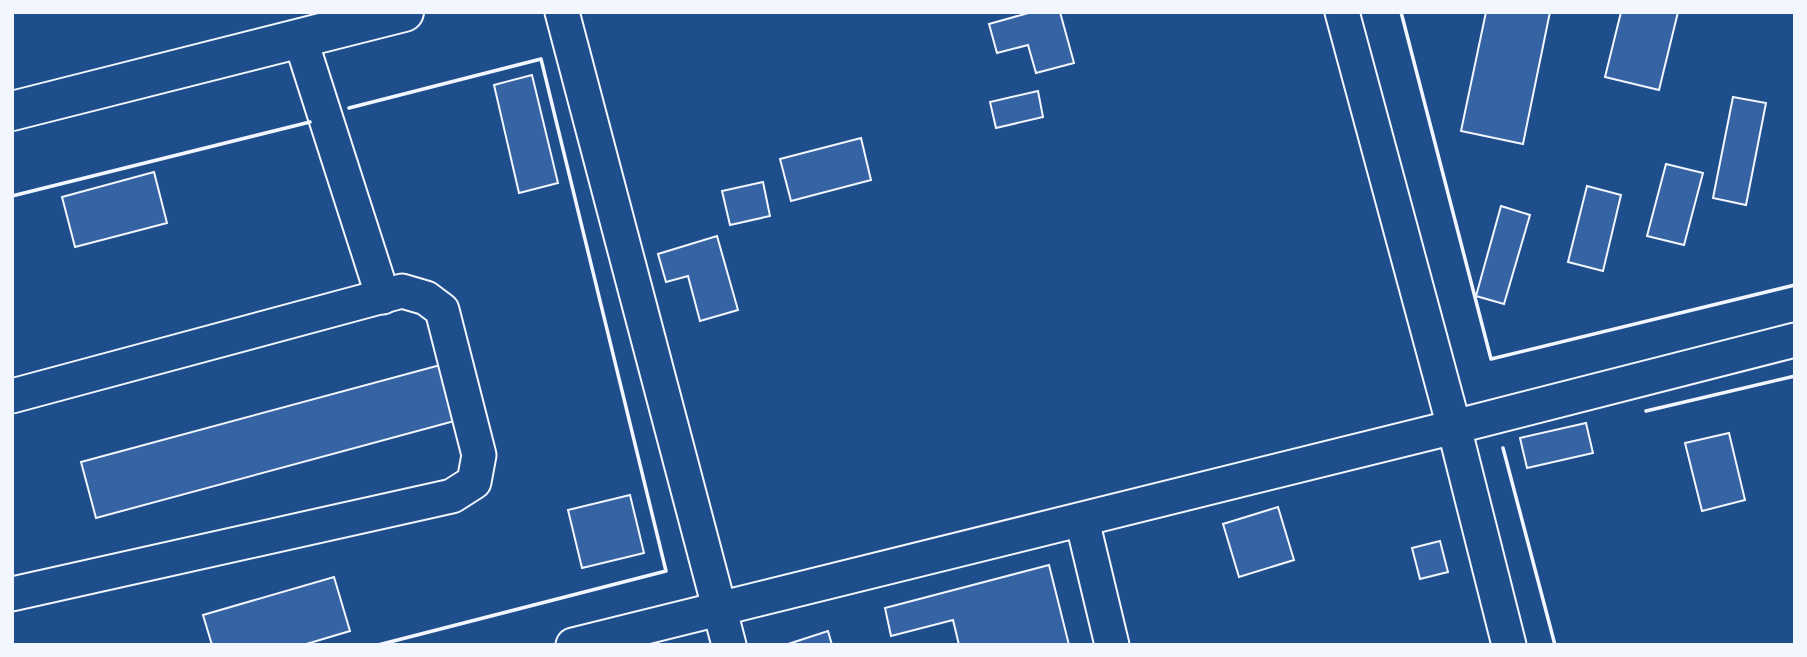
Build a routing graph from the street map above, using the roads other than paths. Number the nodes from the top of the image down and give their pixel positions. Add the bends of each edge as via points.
1 (404, 12) edge
2 (562, 12) edge
3 (1342, 12) edge
4 (300, 38) junction
5 (12, 111) edge
6 (383, 297) junction
7 (1795, 340) edge
8 (12, 396) edge
9 (1454, 427) junction
10 (1082, 520) junction
11 (12, 594) edge
12 (721, 609) junction
13 (573, 645) edge
14 (729, 645) edge
15 (1112, 645) edge
16 (1509, 645) edge

1 - 4 highway
2 - 12 street
3 - 9 street
4 - 5 highway
4 - 6 street
6 - 8 street
6 - 11 street via 402,291 426,298 442,310 479,455 474,482 453,496
7 - 9 street
9 - 10 street
9 - 16 street
10 - 12 street
10 - 15 street
12 - 13 street
12 - 14 street

